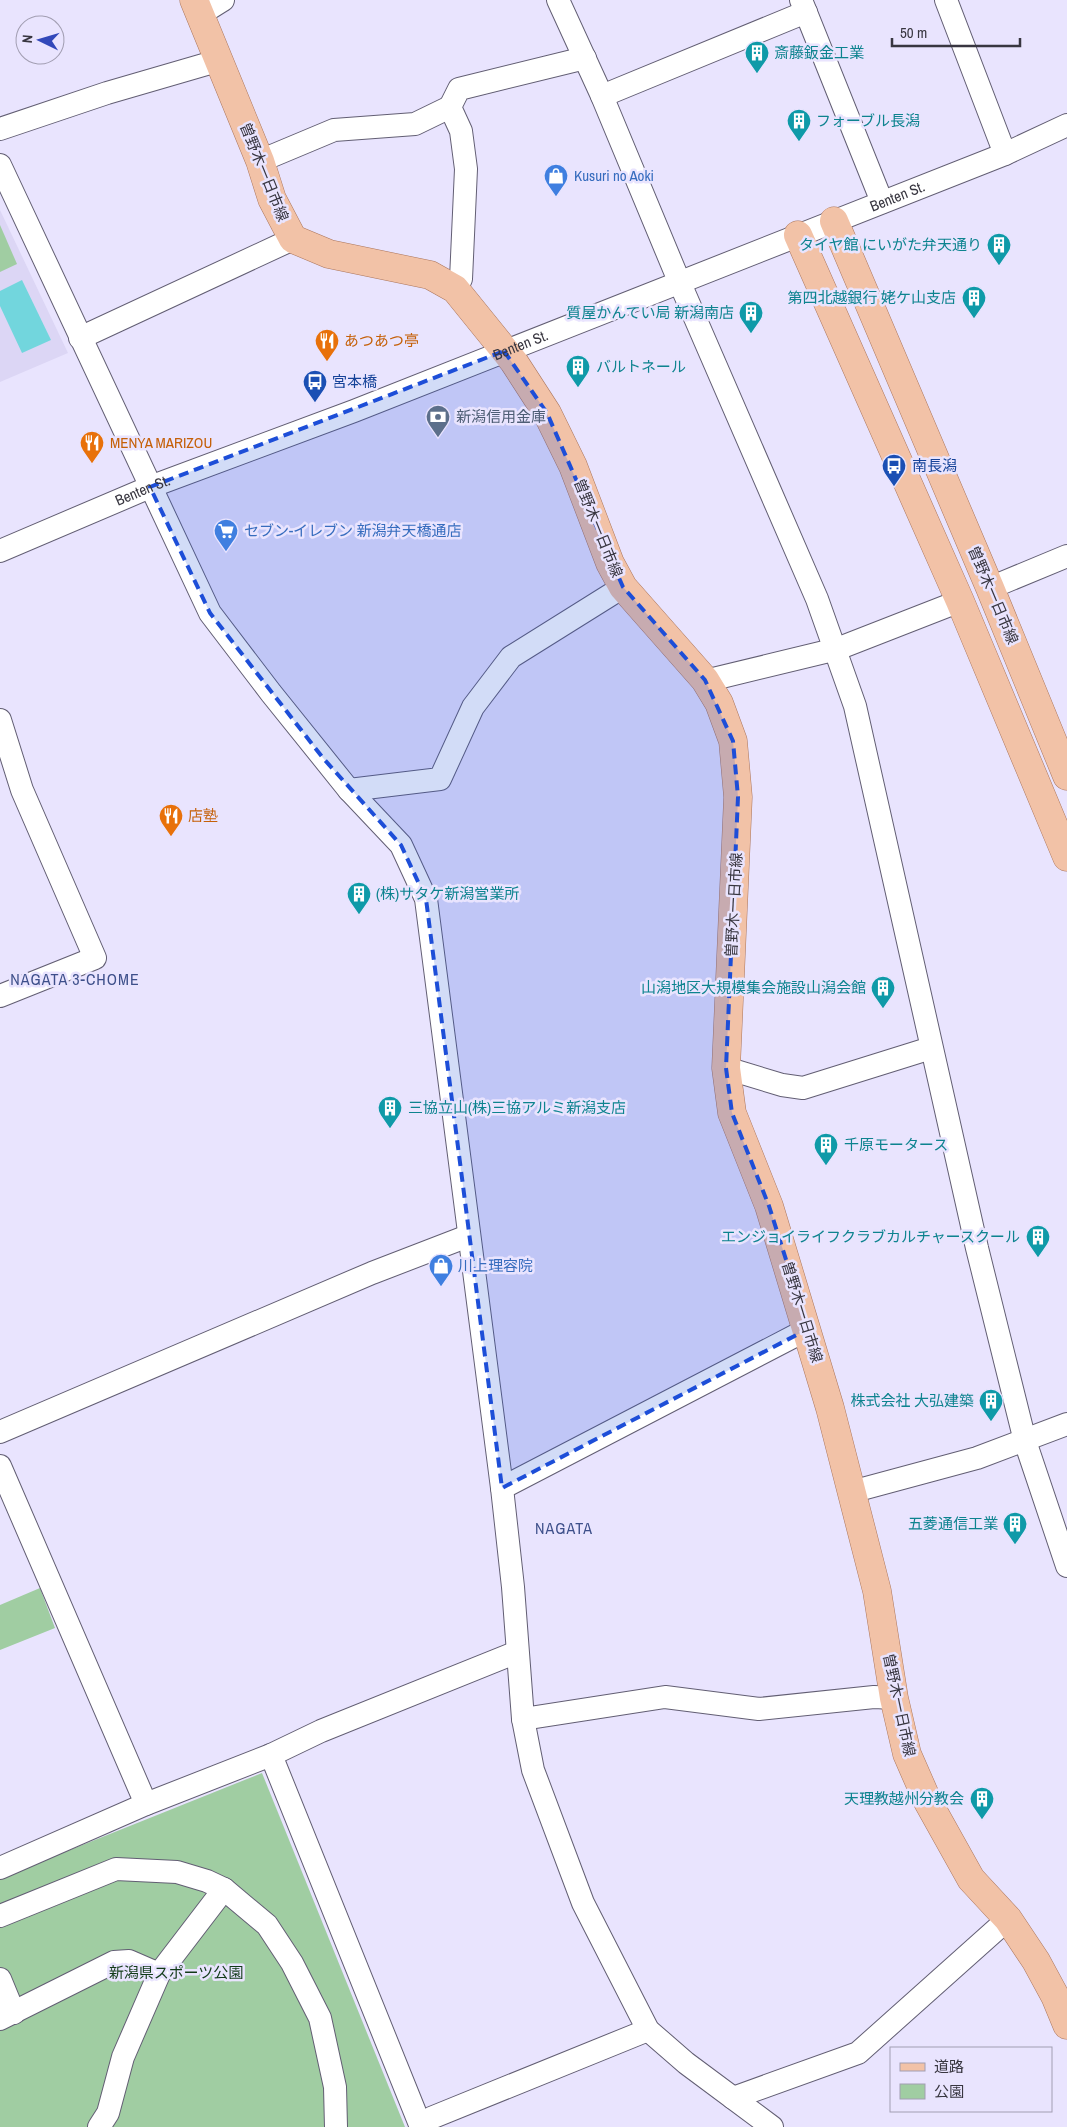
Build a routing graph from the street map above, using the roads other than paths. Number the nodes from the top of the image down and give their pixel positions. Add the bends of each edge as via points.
1 (223, 0) edge
2 (558, 0) edge
3 (946, 0) edge
4 (803, 6) edge
5 (196, 8) edge
6 (585, 58) junction
7 (217, 61) junction
8 (602, 96) junction
9 (450, 108) junction
10 (1067, 125) edge
11 (0, 129) edge
12 (1005, 154) junction
13 (260, 162) junction
14 (0, 165) edge
15 (882, 202) junction
16 (834, 221) junction
17 (798, 236) junction
18 (293, 239) junction
19 (679, 281) junction
20 (455, 289) junction
21 (80, 338) junction
22 (504, 351) junction
23 (150, 487) junction
24 (0, 551) edge
25 (1067, 556) edge
26 (623, 587) junction
27 (990, 588) junction
28 (960, 601) junction
29 (837, 649) junction
30 (705, 681) junction
31 (0, 720) edge
32 (1067, 776) edge
33 (349, 790) junction
34 (1067, 857) edge
35 (0, 996) edge
36 (931, 1048) junction
37 (726, 1068) junction
38 (468, 1236) junction
39 (808, 1329) junction
40 (1067, 1424) edge
41 (0, 1432) edge
42 (1025, 1441) junction
43 (0, 1466) edge
44 (502, 1488) junction
45 (851, 1492) junction
46 (1067, 1566) edge
47 (518, 1652) junction
48 (894, 1698) junction
49 (523, 1719) junction
50 (270, 1755) junction
51 (146, 1804) junction
52 (0, 1868) edge
53 (224, 1889) junction
54 (0, 1916) edge
55 (1008, 1919) junction
56 (159, 1974) junction
57 (0, 1979) edge
58 (7, 2016) edge
59 (1067, 2025) edge
60 (648, 2030) junction
61 (733, 2098) junction
62 (426, 2122) edge
63 (99, 2127) edge
64 (336, 2127) edge
65 (772, 2127) edge

1 - 5 street
2 - 6 street
3 - 12 street
4 - 8 street
4 - 15 street
5 - 7 main road, 曽野木一日市線
6 - 8 street
6 - 9 street via 459,88
7 - 11 street
7 - 13 main road, 曽野木一日市線
8 - 19 street
9 - 13 street via 415,124 334,130
9 - 20 street via 461,131 466,169 461,279
10 - 12 street, Benten St.
12 - 15 street, Benten St.
13 - 18 main road, 曽野木一日市線 via 272,199
14 - 21 street
15 - 16 street, Benten St.
16 - 17 street, Benten St.
16 - 27 main road, 曽野木一日市線
17 - 19 street, Benten St.
17 - 28 main road
18 - 20 main road, 曽野木一日市線 via 329,254 430,275
18 - 21 street
19 - 22 street, Benten St.
19 - 29 street
20 - 22 main road, 曽野木一日市線
21 - 23 street
22 - 23 street, Benten St.
22 - 26 main road, 曽野木一日市線 via 551,422 573,466 610,563
23 - 24 street, Benten St.
23 - 33 street via 210,613 270,694
25 - 27 street
26 - 30 main road, 曽野木一日市線
26 - 33 street via 511,657 472,707 440,779
27 - 32 main road, 曽野木一日市線
28 - 29 street
28 - 34 main road
29 - 30 street
29 - 36 street via 856,706
30 - 37 main road, 曽野木一日市線 via 719,703 733,741 738,796
31 - 35 street via 22,790 95,958
33 - 38 street via 401,845 426,899
36 - 37 street via 803,1088
36 - 42 street
37 - 39 main road, 曽野木一日市線 via 732,1114 769,1206
38 - 41 street via 372,1273
38 - 44 street
39 - 44 street
39 - 45 main road, 曽野木一日市線
40 - 42 street
42 - 45 street via 977,1458
42 - 46 street
43 - 51 street
44 - 47 street
45 - 48 main road, 曽野木一日市線 via 877,1591
47 - 49 street
47 - 50 street via 321,1730
48 - 49 street via 874,1696 759,1709 665,1697
48 - 55 main road, 曽野木一日市線 via 908,1754 928,1802 971,1879
49 - 60 street via 533,1770 583,1903
50 - 51 street
50 - 62 street
51 - 52 street
53 - 54 street via 176,1872 116,1869
53 - 56 street
53 - 64 street via 267,1925 292,1963 320,2018 335,2087
55 - 59 main road, 曽野木一日市線 via 1036,1961
55 - 61 street via 858,2053
56 - 58 street via 128,1961 114,1962
56 - 63 street via 123,2057 108,2113
57 - 58 street
60 - 61 street
60 - 62 street
61 - 65 street

